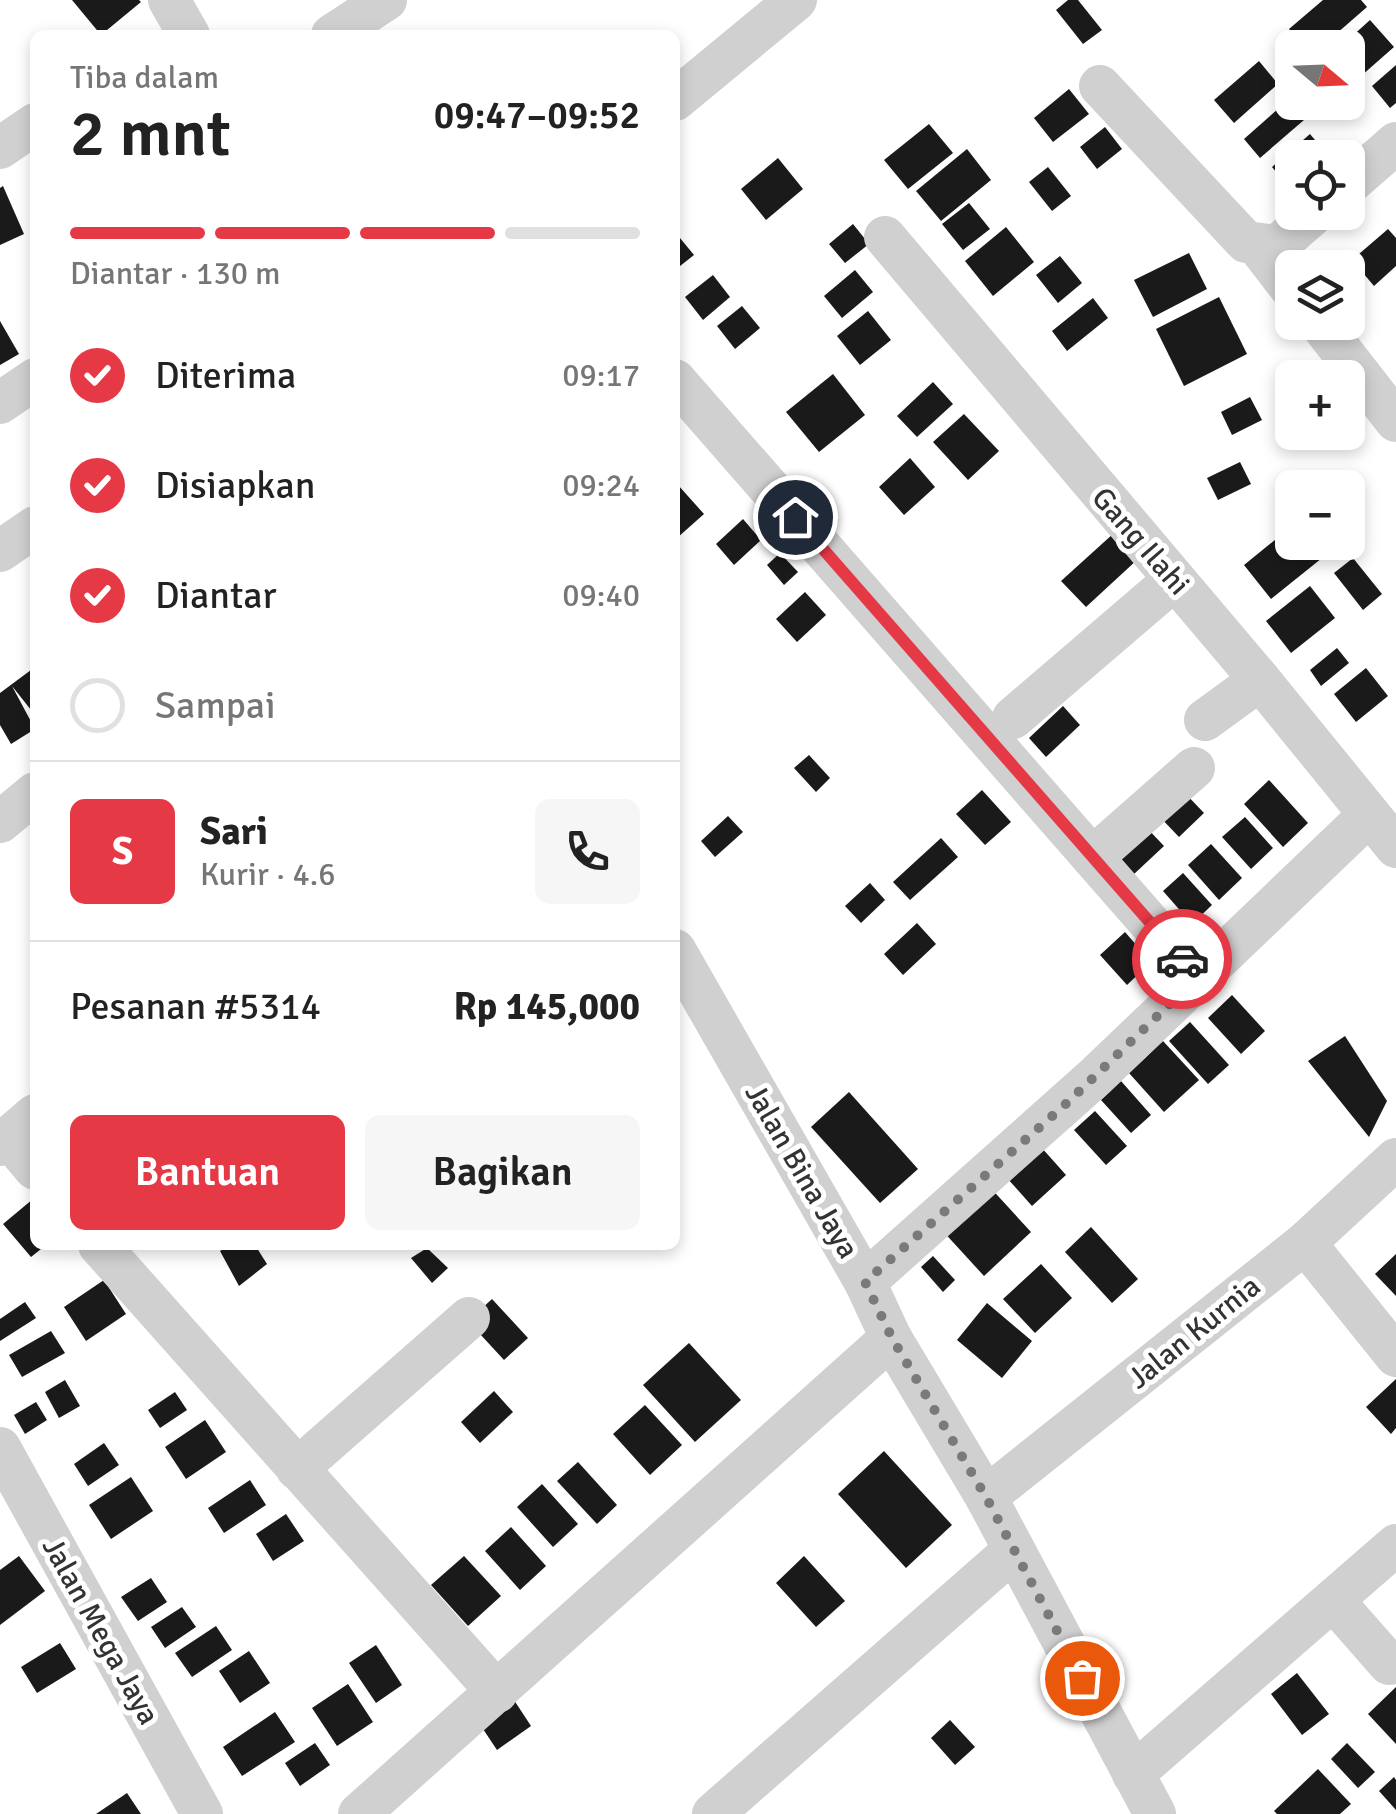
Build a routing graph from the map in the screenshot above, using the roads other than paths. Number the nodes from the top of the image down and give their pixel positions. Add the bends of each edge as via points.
1 (386, 0) edge
2 (796, 0) edge
3 (340, 30) edge
4 (1100, 86) dead end
5 (680, 96) edge
6 (30, 127) edge
7 (1396, 143) edge
8 (0, 148) edge
9 (1365, 170) edge
10 (1295, 230) edge
11 (885, 237) dead end
12 (1258, 246) junction
13 (1275, 268) edge
14 (1332, 340) edge
15 (30, 382) edge
16 (0, 402) edge
17 (682, 404) edge
18 (1396, 420) edge
19 (30, 530) edge
20 (0, 551) edge
21 (1174, 580) junction
22 (1260, 680) junction
23 (1013, 718) dead end
24 (1205, 720) dead end
25 (1194, 768) dead end
26 (30, 797) edge
27 (0, 822) edge
28 (1382, 831) edge
29 (1093, 856) junction
30 (680, 959) edge
31 (1198, 977) junction
32 (1396, 1159) edge
33 (1306, 1243) junction
34 (103, 1250) edge
35 (865, 1282) junction
36 (469, 1318) dead end
37 (892, 1338) junction
38 (1396, 1356) edge
39 (2, 1458) edge
40 (297, 1469) junction
41 (986, 1497) junction
42 (1396, 1545) edge
43 (1014, 1550) junction
44 (1333, 1600) junction
45 (1390, 1664) dead end
46 (497, 1692) junction
47 (1134, 1774) junction
48 (202, 1814) edge
49 (359, 1814) edge
50 (713, 1814) edge
51 (1154, 1814) edge

1 - 3 street
2 - 5 street
4 - 12 street via 1237,235
6 - 8 street
7 - 9 street
10 - 12 street via 1277,246
11 - 21 street, Gang Ilahi
12 - 13 street
14 - 18 street
15 - 16 street
17 - 29 street
19 - 20 street
21 - 22 street, Gang Ilahi
21 - 23 street
22 - 24 street
22 - 28 street, Gang Ilahi
25 - 29 street
26 - 27 street
28 - 31 street
29 - 31 street
30 - 35 street, Jalan Bina Jaya
31 - 35 street
32 - 33 street, Jalan Kurnia
33 - 38 street
33 - 41 street, Jalan Kurnia
34 - 40 street
35 - 37 street, Jalan Bina Jaya
36 - 40 street
37 - 41 street, Jalan Bina Jaya
37 - 46 street
39 - 48 street, Jalan Mega Jaya
40 - 46 street
41 - 43 street, Jalan Bina Jaya
42 - 44 street
43 - 47 street, Jalan Bina Jaya
43 - 50 street
44 - 45 street
44 - 47 street
46 - 49 street
47 - 51 street, Jalan Bina Jaya

